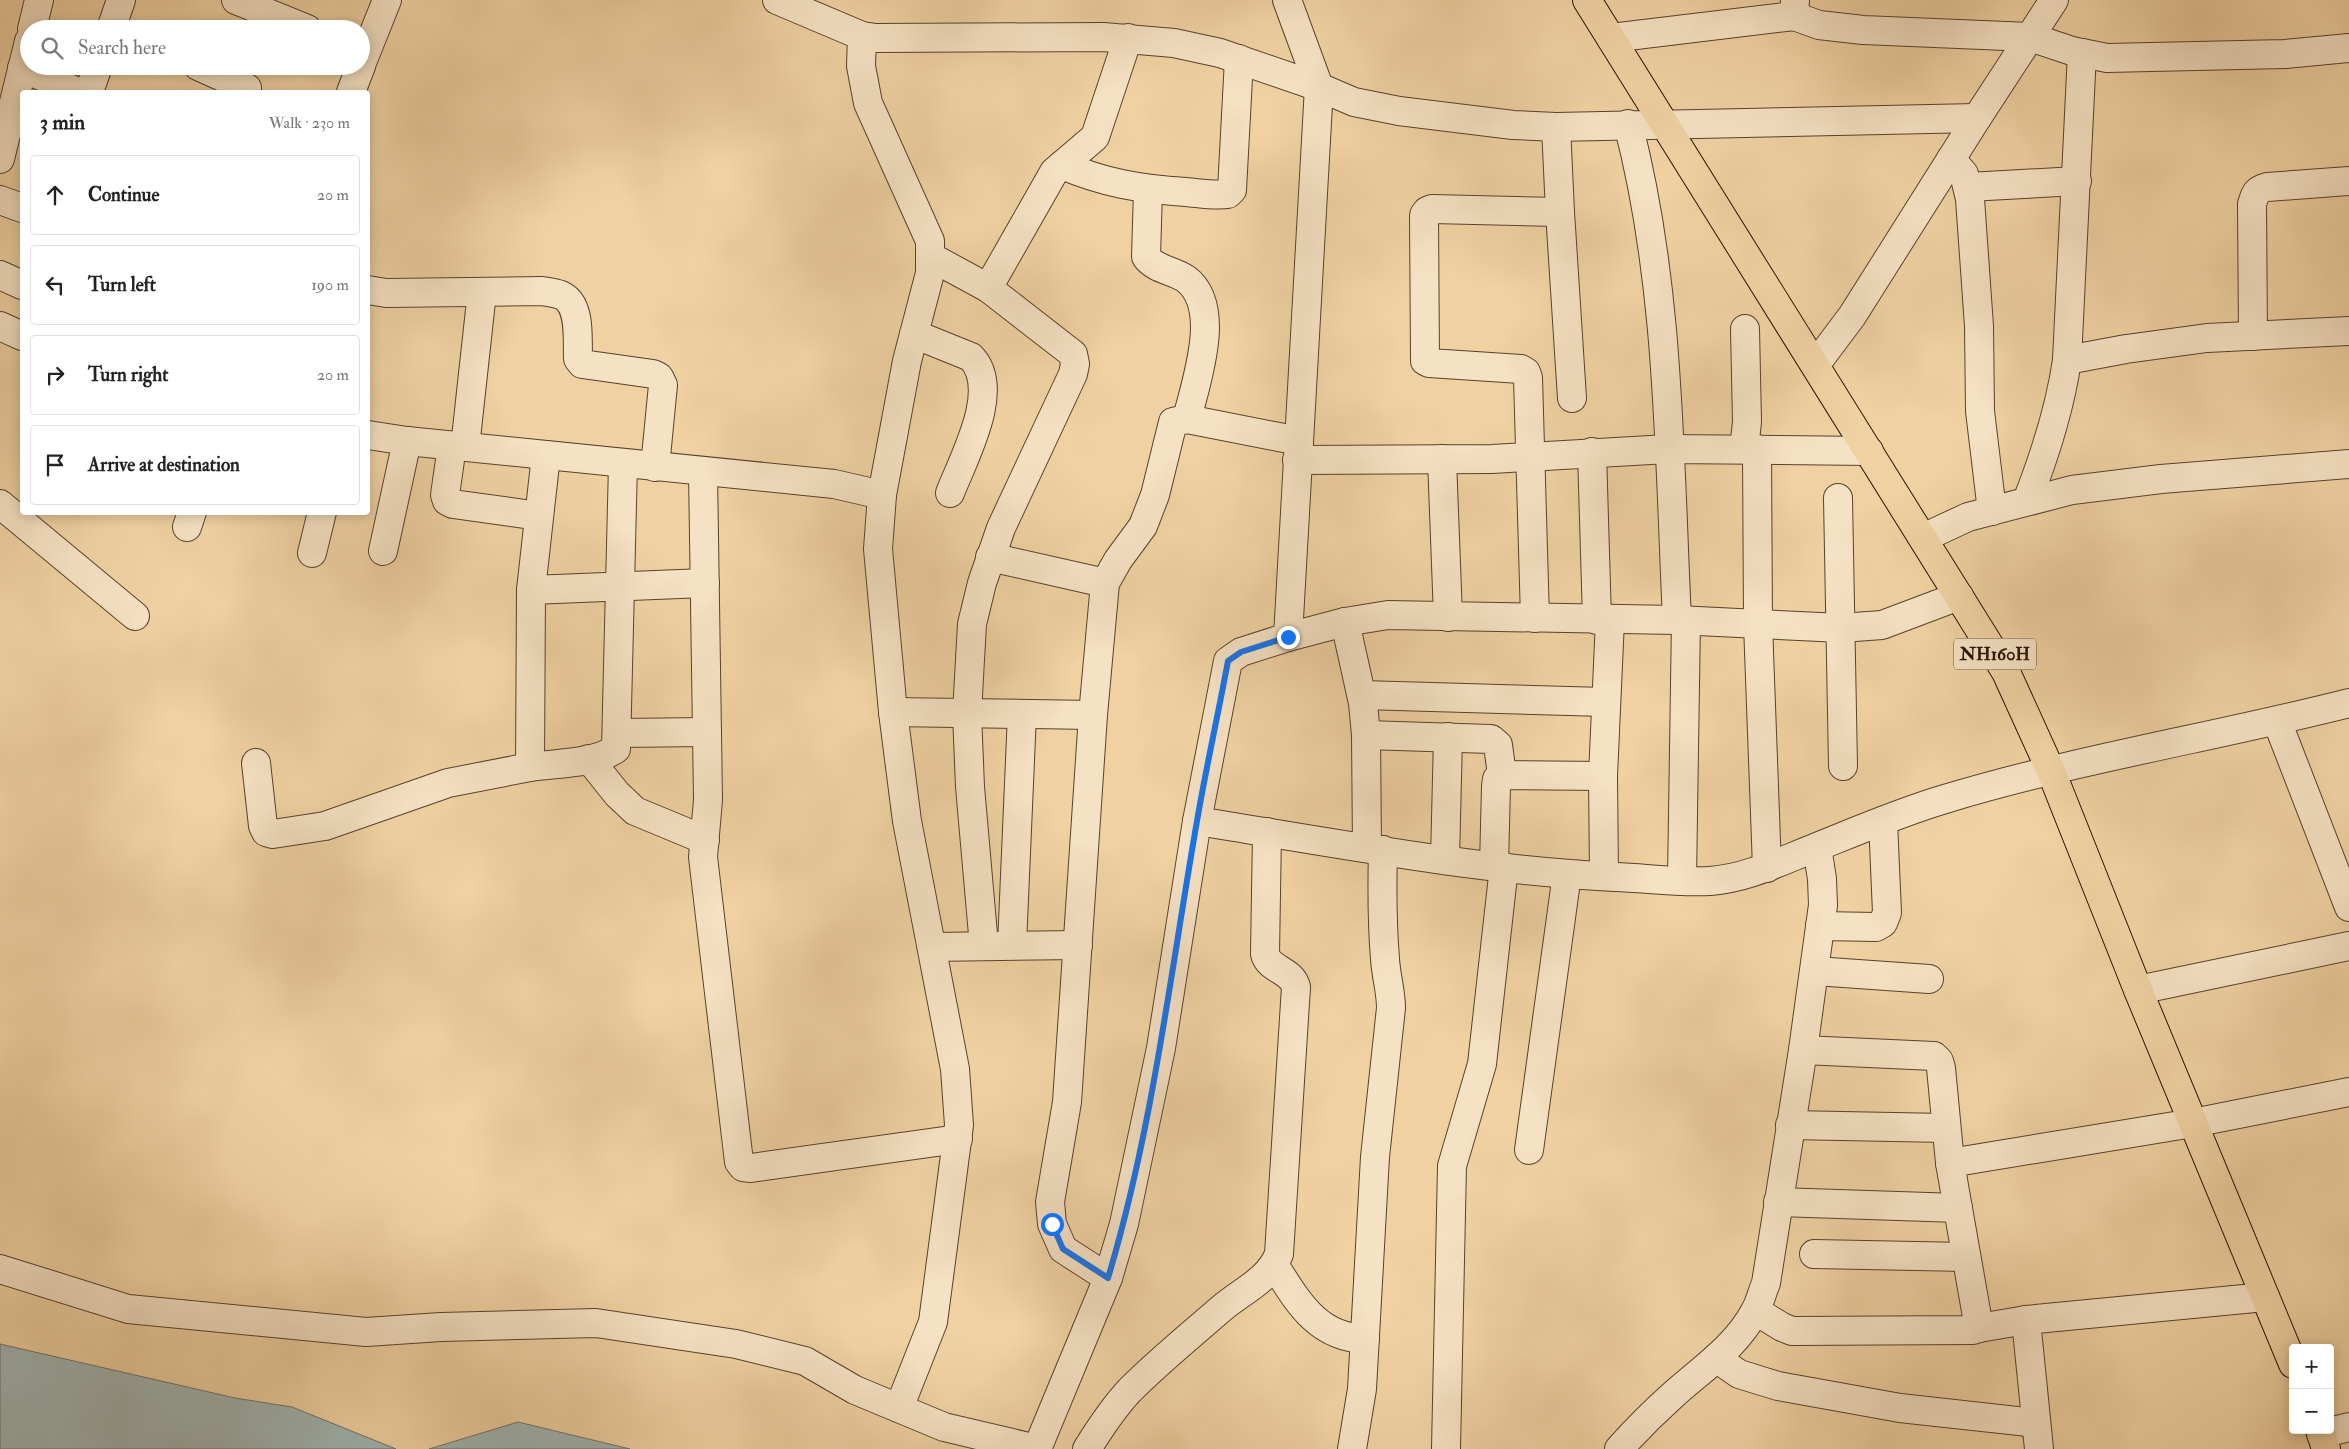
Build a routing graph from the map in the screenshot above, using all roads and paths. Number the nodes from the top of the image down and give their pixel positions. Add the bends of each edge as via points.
1 (39, 0) edge
2 (121, 0) edge
3 (236, 0) edge
4 (387, 0) edge
5 (777, 0) edge
6 (1287, 0) edge
7 (1588, 0) edge
8 (2054, 0) edge
9 (1795, 8) edge
10 (34, 20) edge
11 (115, 20) edge
12 (284, 20) edge
13 (862, 36) junction
14 (2030, 37) junction
15 (1128, 38) junction
16 (1611, 38) junction
17 (370, 40) edge
18 (2349, 48) edge
19 (2082, 53) junction
20 (1239, 59) junction
21 (20, 75) edge
22 (38, 75) edge
23 (95, 75) edge
24 (218, 75) edge
25 (357, 75) edge
26 (1319, 87) junction
27 (247, 88) dead end
28 (73, 90) edge
29 (90, 90) edge
30 (352, 90) edge
31 (1977, 118) junction
32 (1665, 123) junction
33 (1628, 124) junction
34 (1556, 127) junction
35 (0, 159) edge
36 (1951, 159) junction
37 (1062, 165) junction
38 (2077, 181) junction
39 (2349, 181) edge
40 (1968, 187) junction
41 (1148, 190) junction
42 (0, 200) edge
43 (20, 207) edge
44 (1560, 212) junction
45 (931, 257) junction
46 (0, 276) edge
47 (20, 284) edge
48 (988, 288) junction
49 (370, 290) edge
50 (482, 292) junction
51 (0, 326) edge
52 (1745, 329) dead end
53 (2349, 331) edge
54 (914, 334) junction
55 (20, 335) edge
56 (2253, 336) junction
57 (2067, 360) junction
58 (1816, 364) junction
59 (1572, 398) dead end
60 (1187, 419) junction
61 (370, 435) edge
62 (406, 441) junction
63 (458, 446) junction
64 (1668, 448) junction
65 (1750, 449) junction
66 (1298, 451) junction
67 (1869, 451) junction
68 (1592, 452) junction
69 (546, 455) junction
70 (1531, 456) junction
71 (1442, 459) junction
72 (623, 464) junction
73 (2349, 464) edge
74 (656, 467) junction
75 (703, 471) junction
76 (950, 493) dead end
77 (882, 495) junction
78 (1838, 498) dead end
79 (2027, 501) junction
80 (0, 504) edge
81 (1992, 510) junction
82 (321, 515) edge
83 (539, 516) junction
84 (1923, 538) junction
85 (383, 551) dead end
86 (312, 553) dead end
87 (990, 557) junction
88 (705, 583) junction
89 (1105, 583) junction
90 (621, 587) junction
91 (531, 590) junction
92 (1959, 596) junction
93 (135, 616) dead end
94 (1448, 617) junction
95 (1535, 618) junction
96 (1604, 620) junction
97 (1682, 620) junction
98 (1345, 622) junction
99 (1758, 624) junction
100 (1841, 628) junction
101 (1288, 637) junction
102 (1362, 695) junction
103 (1605, 702) junction
104 (2349, 703) edge
105 (892, 712) junction
106 (967, 713) junction
107 (1022, 714) junction
108 (1092, 715) junction
109 (2277, 721) junction
110 (707, 732) junction
111 (618, 733) junction
112 (1366, 735) junction
113 (1448, 737) junction
114 (589, 759) junction
115 (256, 763) dead end
116 (1843, 766) dead end
117 (530, 767) junction
118 (2051, 771) junction
119 (1502, 774) junction
120 (1603, 776) junction
121 (1197, 821) junction
122 (1883, 821) junction
123 (1268, 832) junction
124 (705, 840) junction
125 (1817, 847) junction
126 (1375, 849) junction
127 (1445, 860) junction
128 (1499, 866) junction
129 (1767, 868) junction
130 (1567, 874) junction
131 (1604, 876) junction
132 (1682, 880) junction
133 (2349, 907) edge
134 (1820, 926) junction
135 (1078, 945) junction
136 (932, 946) junction
137 (984, 946) junction
138 (1012, 946) junction
139 (2349, 946) edge
140 (1815, 971) junction
141 (1929, 979) dead end
142 (2138, 990) junction
143 (1803, 1050) junction
144 (2349, 1092) edge
145 (2193, 1123) junction
146 (1790, 1125) junction
147 (1945, 1128) junction
148 (958, 1140) junction
149 (1529, 1150) dead end
150 (1950, 1162) junction
151 (1778, 1202) junction
152 (1958, 1208) junction
153 (1814, 1254) dead end
154 (1966, 1257) junction
155 (1275, 1266) junction
156 (0, 1269) edge
157 (1108, 1278) junction
158 (2265, 1297) junction
159 (1756, 1311) junction
160 (2026, 1320) junction
161 (1979, 1328) junction
162 (1365, 1339) junction
163 (2289, 1354) edge
164 (1716, 1358) junction
165 (899, 1408) junction
166 (2349, 1427) edge
167 (2037, 1436) edge
168 (2322, 1438) edge
169 (1037, 1449) edge
170 (1087, 1449) edge
171 (1352, 1449) edge
172 (1446, 1449) edge
173 (1619, 1449) edge

1 - 10 street
2 - 11 street
3 - 12 street
4 - 17 street
5 - 13 street
6 - 26 street
7 - 16 highway, NH160H
8 - 14 street
9 - 14 street via 1819,25
9 - 16 street
13 - 15 street
13 - 45 street via 861,66 868,103 926,228
14 - 19 street
14 - 31 street
15 - 20 street via 1174,43
15 - 37 street via 1095,137
16 - 32 highway, NH160H
18 - 19 street via 2285,54 2107,58
19 - 38 street
20 - 26 street
20 - 41 street via 1232,190 1223,195
21 - 35 street
22 - 28 street
23 - 29 street
24 - 27 street
25 - 30 street
26 - 34 street via 1354,102 1398,111
26 - 66 street
31 - 32 street
31 - 36 street
32 - 33 street
32 - 58 highway, NH160H
33 - 34 street
33 - 64 street via 1650,224 1664,342
34 - 44 street
36 - 40 street via 1964,174
36 - 58 street via 1852,316
37 - 41 street via 1087,176
37 - 48 street via 1043,190
38 - 40 street
38 - 57 street
39 - 56 street via 2267,187 2255,194 2252,204
40 - 81 street via 1979,326 1980,411
41 - 60 street via 1146,257 1151,264 1185,279 1196,289 1203,303 1203,346
42 - 43 street
44 - 59 street
44 - 70 street via 1432,209 1424,215 1425,361 1526,372
45 - 48 street
45 - 54 street
46 - 47 street
48 - 87 street via 1073,354 1074,364 1073,374
49 - 50 street
50 - 63 street
50 - 74 street via 542,291 561,295 570,301 575,311 578,360 582,364 653,374 659,378 663,385
51 - 55 street
52 - 65 street
53 - 56 street
54 - 76 street via 971,356 982,374 984,386 978,421
54 - 77 street
56 - 57 street via 2181,341
57 - 79 street via 2049,445
58 - 67 highway, NH160H
60 - 66 street
60 - 89 street via 1173,422 1144,526
61 - 62 street
62 - 63 street
62 - 85 street
63 - 69 street
63 - 83 street via 445,495 447,501
64 - 65 street
64 - 68 street
64 - 97 street
65 - 67 street
65 - 99 street
66 - 71 street
66 - 101 street
67 - 84 highway, NH160H
68 - 70 street
68 - 96 street
69 - 72 street
69 - 83 street
70 - 71 street
70 - 95 street
71 - 94 street
72 - 74 street
72 - 90 street
73 - 79 street via 2161,479 2072,490
74 - 75 street
75 - 77 street via 834,484
75 - 88 street
77 - 105 street via 878,528 879,579
78 - 100 street
79 - 81 street
80 - 93 street
81 - 84 street via 1968,517
82 - 86 street
83 - 91 street
84 - 92 highway, NH160H
87 - 89 street
87 - 106 street via 972,624
88 - 90 street
88 - 110 street
89 - 108 street
90 - 91 street
90 - 111 street
91 - 117 street
92 - 100 street via 1882,625
92 - 118 highway, NH160H via 2006,672
94 - 95 street
94 - 98 street via 1388,616
95 - 96 street
96 - 97 street
96 - 103 street
97 - 99 street
97 - 132 street
98 - 101 street
98 - 102 street
99 - 100 street
99 - 129 street
100 - 116 street
101 - 121 street via 1241,652 1228,661
102 - 103 street
102 - 112 street
103 - 120 street
104 - 109 street
105 - 106 street
105 - 136 street via 907,821
106 - 107 street
106 - 137 street
107 - 108 street
107 - 138 street
108 - 135 street
109 - 118 street
109 - 133 street
110 - 111 street
110 - 124 street via 708,818
111 - 114 street via 616,749
112 - 113 street
112 - 126 street
113 - 119 street via 1491,739 1498,745
113 - 127 street
114 - 117 street
114 - 124 street via 635,811
115 - 117 street via 263,826 266,832 273,834 325,826 448,783
118 - 122 street via 1947,798
118 - 142 highway, NH160H
119 - 120 street
119 - 128 street via 1497,779
120 - 131 street
121 - 123 street
121 - 157 street via 1162,1048 1124,1224
122 - 125 street
122 - 134 street via 1887,913 1883,924 1876,927
123 - 126 street
123 - 155 street via 1265,954 1269,962 1290,976 1296,986 1279,1254
124 - 148 street via 706,892 739,1162 743,1167
125 - 129 street
125 - 134 street via 1823,905
126 - 127 street
126 - 162 street via 1391,1008 1375,1158
127 - 128 street
128 - 130 street
128 - 172 street via 1482,1064 1452,1166
129 - 132 street via 1738,878
130 - 131 street
130 - 149 street
131 - 132 street
134 - 140 street
135 - 138 street
135 - 157 street via 1067,1102 1050,1202 1052,1224 1063,1249
136 - 137 street
136 - 148 street via 955,1069
137 - 138 street
139 - 142 street
140 - 141 street
140 - 143 street
142 - 145 highway, NH160H
143 - 146 street
143 - 147 street via 1934,1056 1941,1068
144 - 145 street
145 - 150 street
145 - 158 highway, NH160H
146 - 147 street
146 - 151 street
147 - 150 street
148 - 165 street via 933,1322
150 - 152 street
151 - 152 street
151 - 159 street via 1766,1283
152 - 154 street
153 - 154 street
154 - 161 street
155 - 162 street via 1301,1306 1315,1320 1349,1338
155 - 170 street via 1130,1390 1105,1420
156 - 165 street via 128,1309 366,1332 596,1323 736,1344 804,1360 856,1390
157 - 169 street
158 - 160 street
158 - 163 highway, NH160H
159 - 161 street via 1792,1331 1962,1332
159 - 164 street via 1740,1334
160 - 161 street
160 - 167 street
162 - 171 street via 1360,1412
164 - 167 street via 1739,1374 1778,1386
164 - 173 street
165 - 169 street via 944,1426
166 - 168 street

